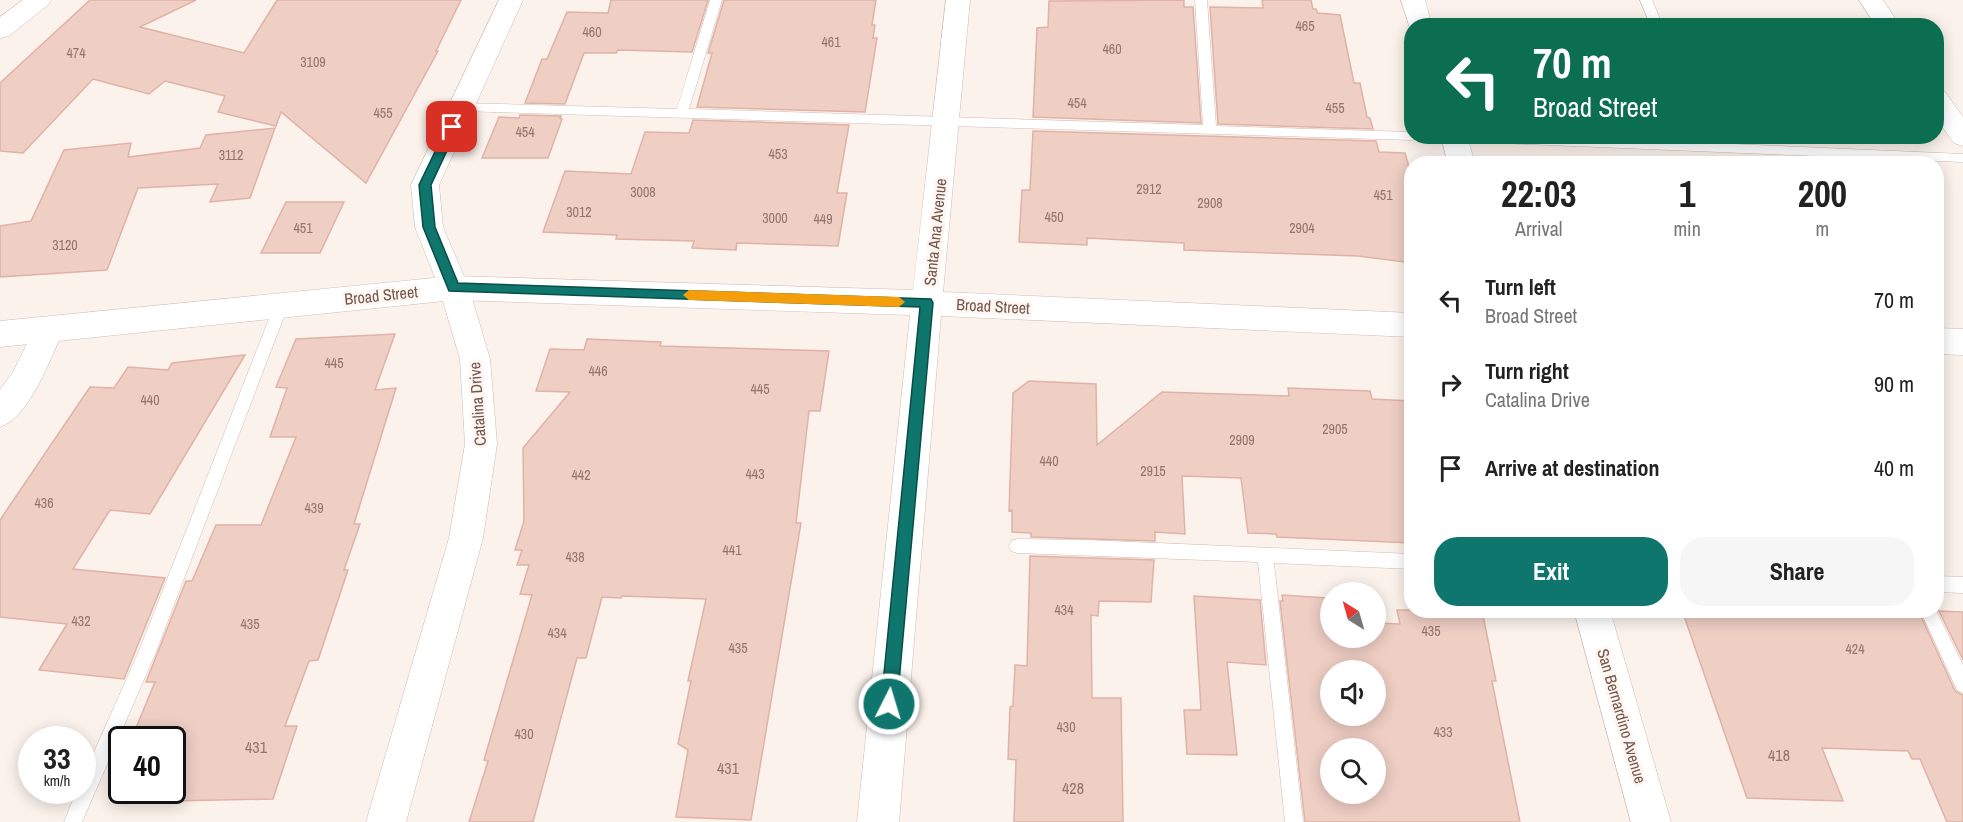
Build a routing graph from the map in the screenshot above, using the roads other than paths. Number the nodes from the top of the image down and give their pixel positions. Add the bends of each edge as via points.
1 (39, 0) edge
2 (511, 0) edge
3 (716, 0) edge
4 (958, 0) edge
5 (1201, 0) edge
6 (1413, 0) edge
7 (1646, 0) edge
8 (1871, 0) edge
9 (1418, 18) edge
10 (1654, 18) edge
11 (1883, 18) edge
12 (0, 30) edge
13 (461, 107) junction
14 (1944, 110) edge
15 (682, 112) junction
16 (947, 123) junction
17 (1210, 130) junction
18 (1404, 136) edge
19 (1963, 137) edge
20 (1742, 144) edge
21 (1932, 156) edge
22 (1944, 157) edge
23 (1963, 158) edge
24 (454, 288) junction
25 (927, 303) junction
26 (281, 306) junction
27 (1404, 325) edge
28 (49, 329) junction
29 (0, 334) edge
30 (1944, 341) edge
31 (1963, 342) edge
32 (0, 414) edge
33 (1017, 546) dead end
34 (1265, 555) junction
35 (1404, 562) edge
36 (1944, 584) edge
37 (1963, 585) edge
38 (1594, 618) edge
39 (1933, 618) edge
40 (1963, 684) edge
41 (73, 822) edge
42 (386, 822) edge
43 (878, 822) edge
44 (1294, 822) edge
45 (1651, 822) edge

1 - 12 street
2 - 13 street, Catalina Drive
3 - 15 lane
4 - 16 street, Santa Ana Avenue
5 - 17 lane
6 - 9 street
7 - 10 lane
8 - 11 street
13 - 15 lane
13 - 24 street, Catalina Drive via 425,185 429,227
14 - 19 street
15 - 16 lane
16 - 17 lane
16 - 25 street, Santa Ana Avenue
17 - 18 lane
20 - 21 lane
22 - 23 lane
24 - 25 street, Broad Street
24 - 26 street, Broad Street
24 - 42 street, Catalina Drive via 475,358 482,444 466,538
25 - 27 street, Broad Street
25 - 43 street, Santa Ana Avenue
26 - 28 street, Broad Street
26 - 41 lane via 147,652
28 - 29 street, Broad Street
28 - 32 street via 25,380
30 - 31 street
33 - 34 lane
34 - 35 lane
34 - 44 lane
36 - 37 lane
38 - 45 street, San Bernardino Avenue
39 - 40 lane

